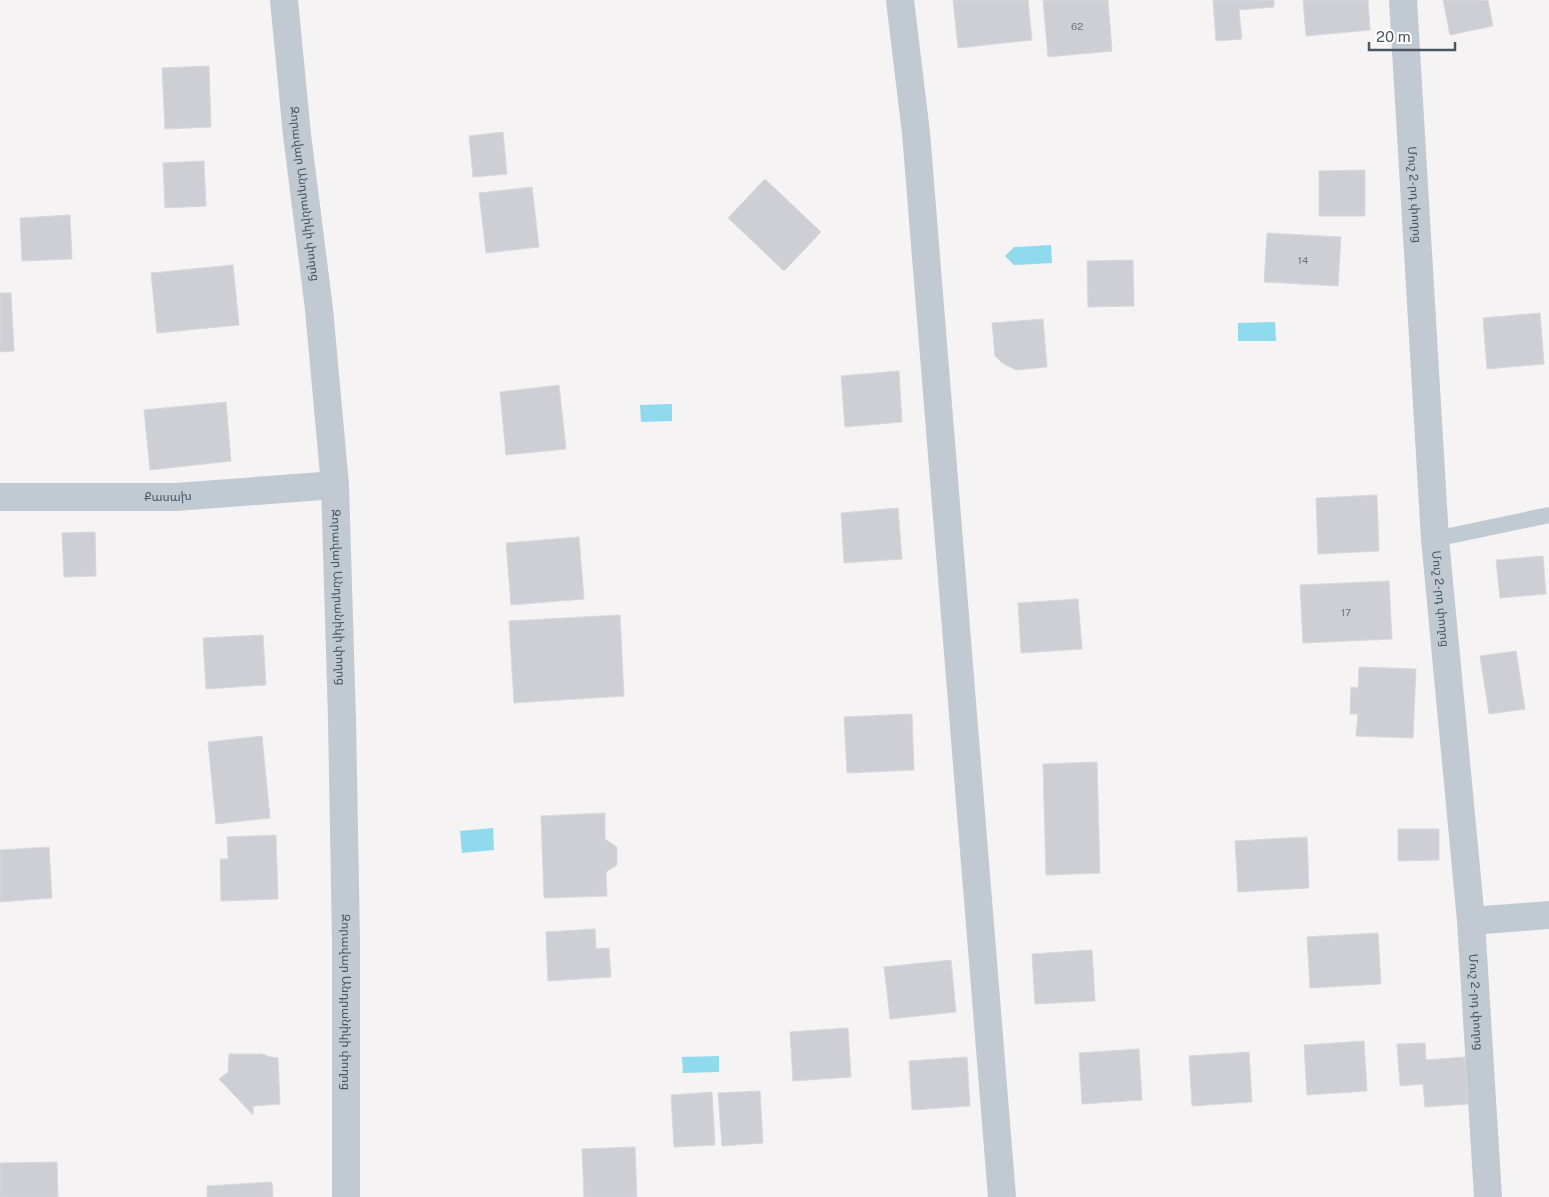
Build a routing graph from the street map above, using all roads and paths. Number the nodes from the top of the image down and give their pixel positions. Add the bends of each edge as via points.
1 (284, 0) edge
2 (900, 0) edge
3 (1403, 0) edge
4 (335, 485) junction
5 (0, 497) edge
6 (1549, 515) edge
7 (1435, 539) junction
8 (1549, 915) edge
9 (1471, 921) junction
10 (346, 1197) edge
11 (1002, 1197) edge
12 (1488, 1197) edge

1 - 4 street, Զորավար Անդրանիկի փողոց
2 - 11 street via 917,143
3 - 7 street, Մուշ 2-րդ փողոց
4 - 5 street, Քասախ via 176,497
4 - 10 street, Զորավար Անդրանիկի փողոց via 346,941
6 - 7 lane
7 - 9 street, Մուշ 2-րդ փողոց
8 - 9 street
9 - 12 street, Մուշ 2-րդ փողոց

